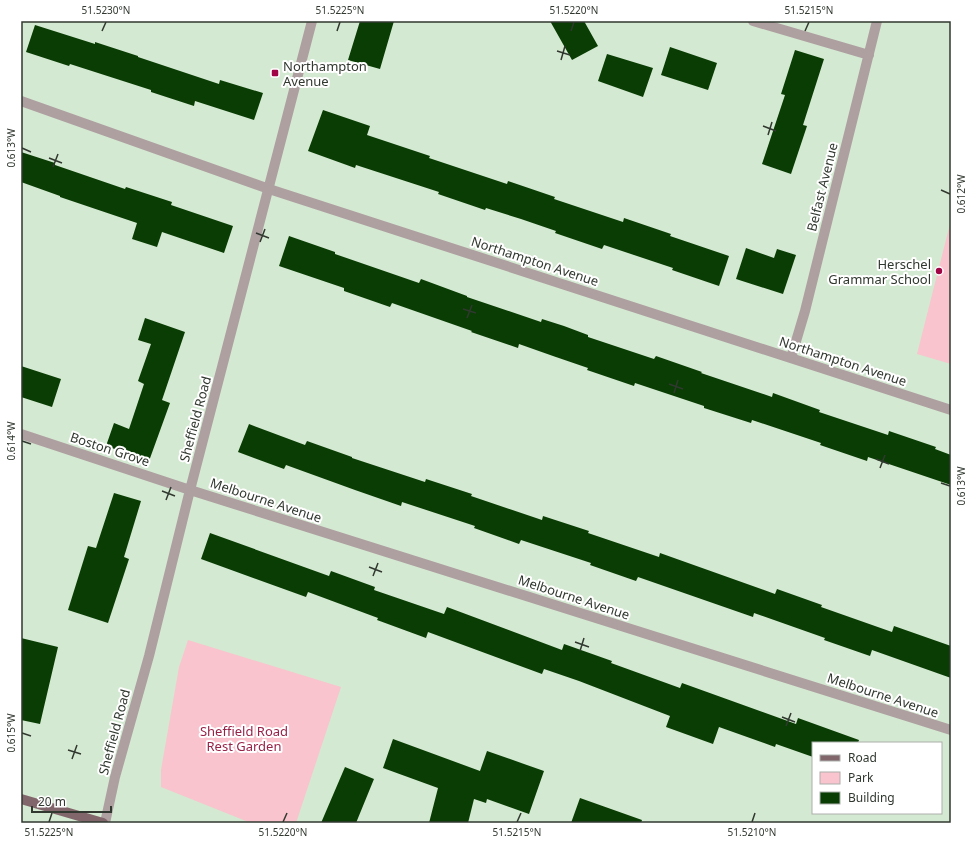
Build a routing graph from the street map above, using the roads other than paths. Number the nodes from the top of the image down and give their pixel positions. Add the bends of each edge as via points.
1 (312, 21) edge
2 (753, 21) edge
3 (877, 21) edge
4 (869, 55) junction
5 (21, 101) edge
6 (269, 189) junction
7 (791, 358) junction
8 (951, 410) edge
9 (21, 434) edge
10 (190, 490) junction
11 (951, 730) edge
12 (21, 799) edge
13 (104, 823) edge

1 - 6 street, Sheffield Road
2 - 4 street
3 - 4 street, Belfast Avenue
4 - 7 street, Belfast Avenue
5 - 6 street, Northampton Avenue
6 - 7 street, Northampton Avenue
6 - 10 street, Sheffield Road
7 - 8 street, Northampton Avenue
9 - 10 street, Boston Grove
10 - 11 street, Melbourne Avenue
10 - 13 street, Sheffield Road
12 - 13 main road

